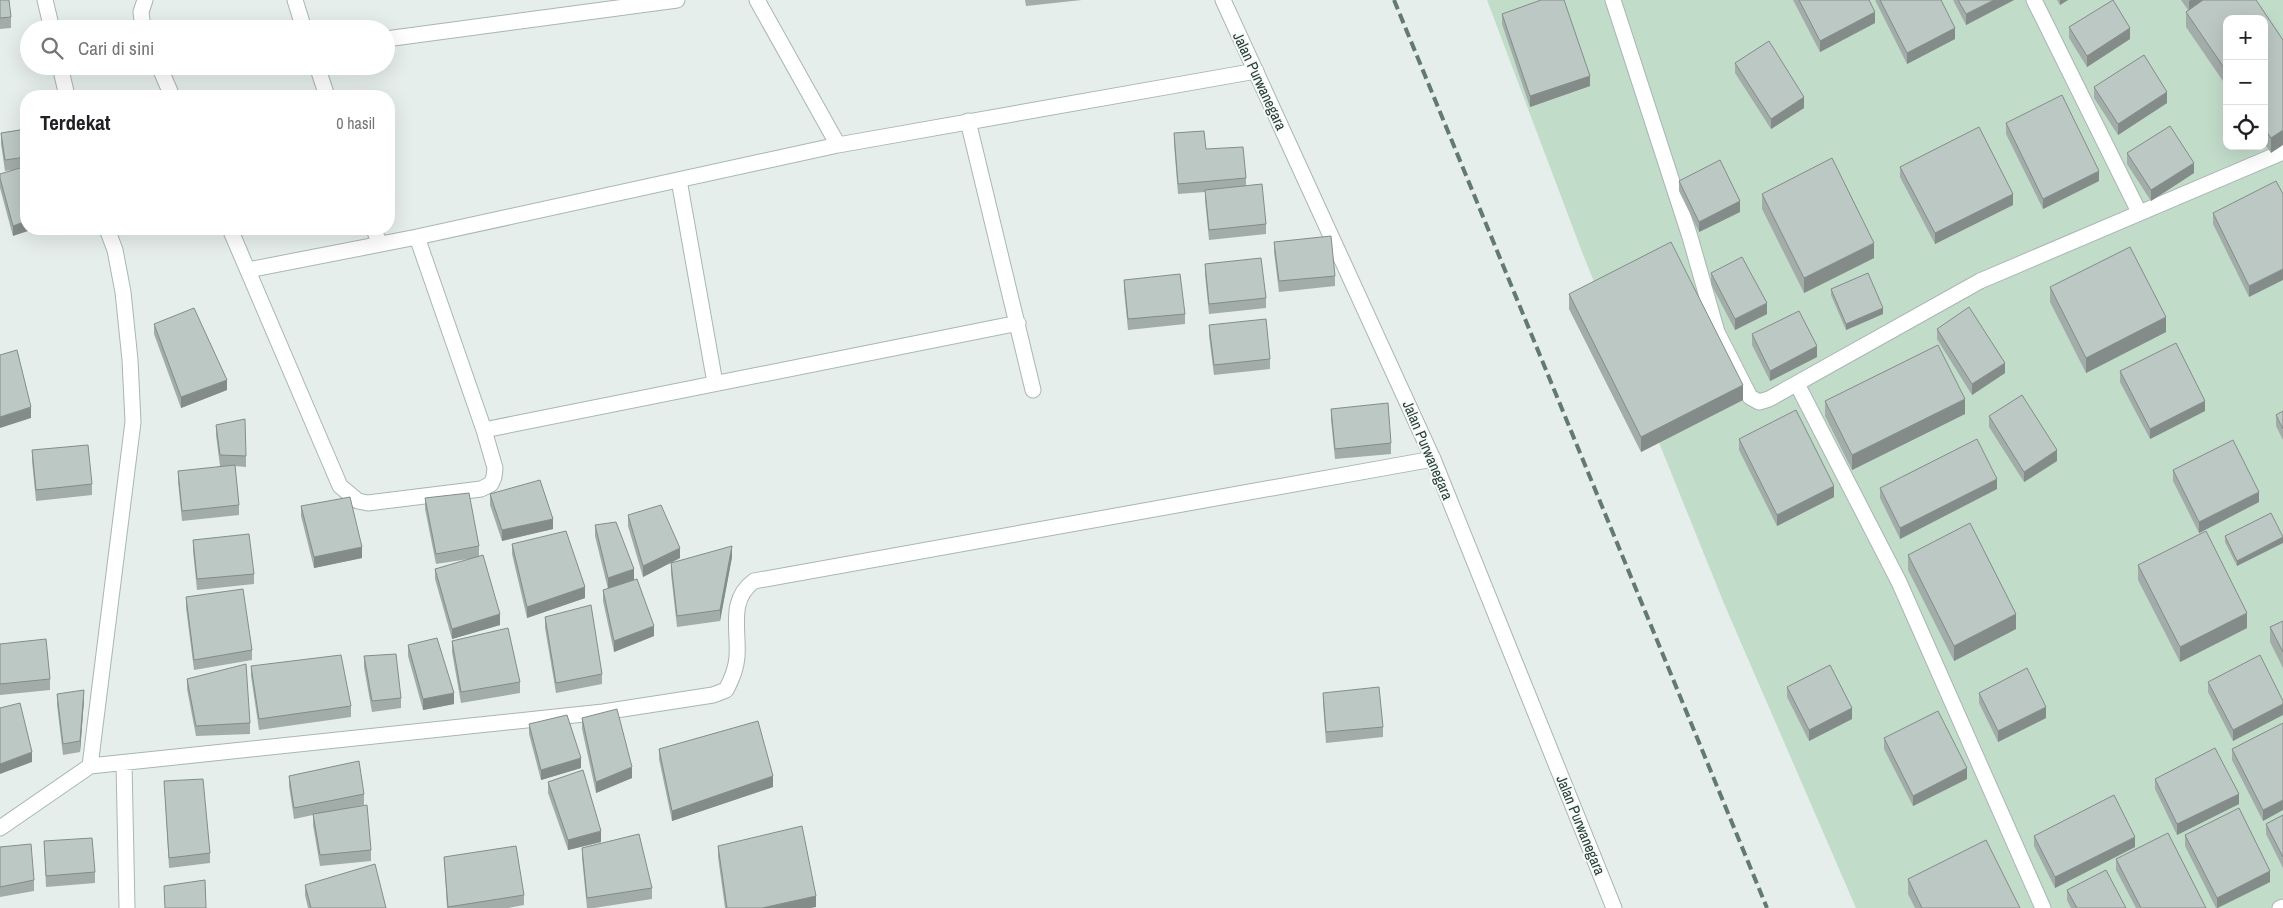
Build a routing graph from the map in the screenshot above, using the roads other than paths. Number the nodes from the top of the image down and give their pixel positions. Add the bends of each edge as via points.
1 (45, 0) edge
2 (145, 0) edge
3 (295, 0) edge
4 (677, 0) edge
5 (757, 0) edge
6 (1223, 0) edge
7 (1613, 0) edge
8 (2034, 0) edge
9 (50, 20) edge
10 (142, 20) edge
11 (301, 20) edge
12 (395, 38) edge
13 (1256, 72) junction
14 (62, 75) edge
15 (163, 75) edge
16 (320, 75) edge
17 (66, 90) edge
18 (169, 90) edge
19 (325, 90) edge
20 (968, 121) junction
21 (838, 145) junction
22 (2283, 152) edge
23 (679, 180) junction
24 (2139, 212) junction
25 (109, 235) edge
26 (233, 235) edge
27 (376, 235) edge
28 (417, 237) junction
29 (379, 243) junction
30 (248, 270) junction
31 (1018, 323) junction
32 (715, 383) junction
33 (1797, 384) junction
34 (1033, 390) dead end
35 (484, 430) junction
36 (1433, 459) junction
37 (124, 764) junction
38 (90, 766) junction
39 (0, 828) edge
40 (127, 908) edge
41 (1614, 908) edge
42 (2043, 908) edge

1 - 9 street
2 - 10 street
3 - 11 street
4 - 12 street
5 - 21 street
6 - 13 street, Jalan Purwanegara
7 - 33 street via 1690,237 1717,332 1754,400 1764,401
8 - 24 street
13 - 20 street
13 - 36 street, Jalan Purwanegara
14 - 17 street
15 - 18 street
16 - 19 street
20 - 21 street
20 - 31 street
21 - 23 street
22 - 24 street
23 - 28 street
23 - 32 street
24 - 33 street via 1980,282
25 - 38 street via 123,292 133,422
26 - 30 street
27 - 29 street
28 - 29 street
28 - 35 street
29 - 30 street
30 - 35 street via 340,486 347,495 368,504 481,489 491,484 495,468
31 - 32 street
31 - 34 street
32 - 35 street
33 - 42 street via 1899,582
36 - 37 street via 754,581 744,588 737,604 734,676 726,690 713,695 603,712
36 - 41 street, Jalan Purwanegara
37 - 38 street
37 - 40 street
38 - 39 street

